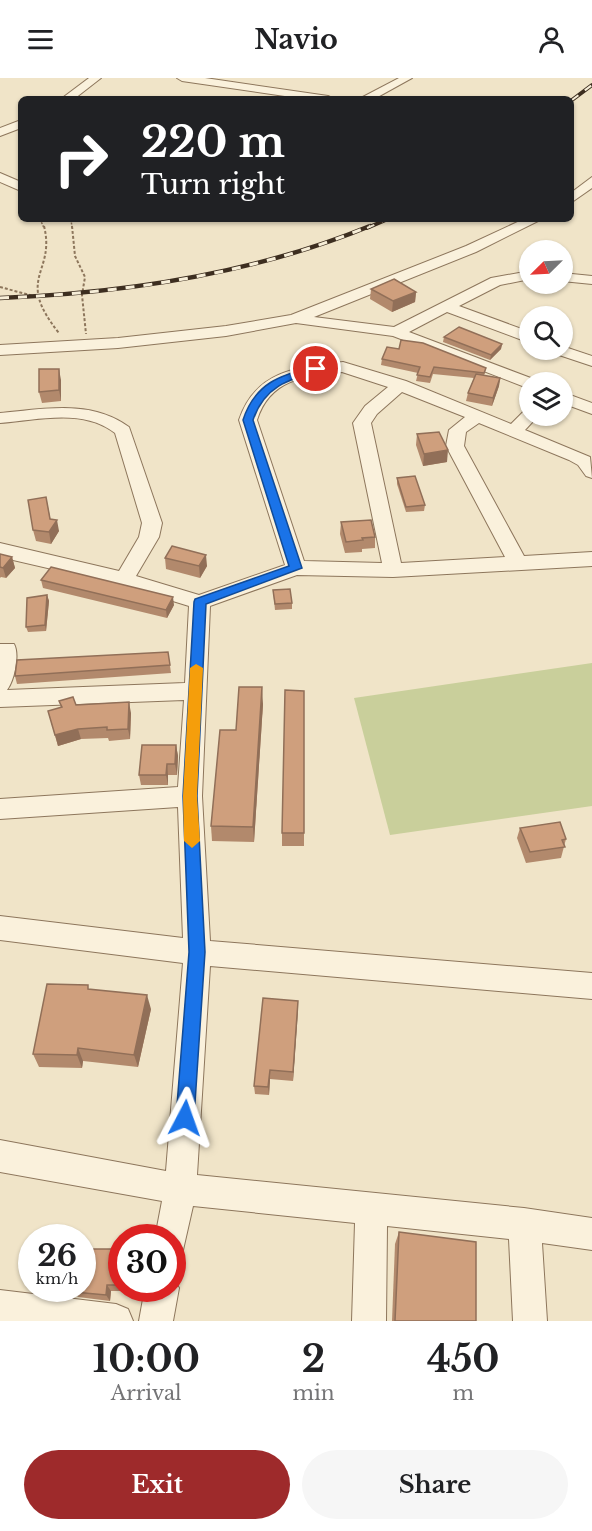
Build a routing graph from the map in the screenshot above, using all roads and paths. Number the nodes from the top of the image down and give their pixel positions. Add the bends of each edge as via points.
1 (96, 78) edge
2 (183, 78) edge
3 (407, 78) edge
4 (72, 96) edge
5 (307, 96) edge
6 (370, 96) edge
7 (18, 125) edge
8 (0, 132) edge
9 (0, 177) edge
10 (592, 181) edge
11 (18, 186) edge
12 (574, 196) edge
13 (43, 222) edge
14 (72, 222) edge
15 (529, 222) edge
16 (519, 276) edge
17 (573, 279) edge
18 (592, 280) edge
19 (0, 287) edge
20 (37, 297) junction
21 (445, 306) junction
22 (295, 319) junction
23 (396, 332) junction
24 (519, 334) edge
25 (70, 346) junction
26 (0, 350) edge
27 (573, 355) edge
28 (592, 361) edge
29 (519, 380) edge
30 (400, 385) junction
31 (573, 401) edge
32 (592, 409) edge
33 (0, 418) edge
34 (475, 418) junction
35 (519, 426) edge
36 (513, 432) junction
37 (592, 472) edge
38 (0, 550) edge
39 (592, 560) edge
40 (517, 562) junction
41 (296, 568) junction
42 (393, 570) junction
43 (124, 579) junction
44 (200, 602) junction
45 (6, 650) dead end
46 (0, 684) edge
47 (195, 691) junction
48 (0, 699) edge
49 (190, 796) junction
50 (0, 809) edge
51 (0, 928) edge
52 (197, 952) junction
53 (592, 986) edge
54 (0, 1156) edge
55 (180, 1189) junction
56 (371, 1208) junction
57 (174, 1224) edge
58 (524, 1224) junction
59 (592, 1234) edge
60 (159, 1302) edge
61 (0, 1307) edge
62 (116, 1321) edge
63 (156, 1321) edge
64 (369, 1321) edge
65 (530, 1321) edge

1 - 4 street
2 - 5 street
3 - 6 street
7 - 8 street
9 - 11 street
10 - 12 street
13 - 20 path via 46,237
14 - 25 path via 75,256 85,277 82,295 86,343
15 - 22 street
16 - 21 street via 496,281
17 - 18 street
19 - 20 path
20 - 25 path via 48,320
21 - 23 street
21 - 24 street
22 - 23 street
22 - 25 street via 226,331
23 - 29 street
25 - 26 street
27 - 28 street
30 - 34 street
30 - 41 street via 350,368 331,367 302,371 279,381 254,402 248,420
30 - 42 street via 362,423
31 - 32 street
33 - 43 street via 91,413 113,421 123,432 152,523 149,537
34 - 36 street
34 - 40 street via 458,430 455,446
35 - 36 street
36 - 37 street via 575,456
38 - 43 street
39 - 40 street
40 - 42 street
41 - 42 street
41 - 44 street
43 - 44 street
44 - 47 street
45 - 46 street
47 - 48 street
47 - 49 street
49 - 50 street
49 - 52 street
51 - 52 street
52 - 53 street
52 - 55 street
54 - 55 street
55 - 56 street
55 - 57 street
56 - 58 street
56 - 64 street
58 - 59 street
58 - 65 street
60 - 63 street
61 - 62 street

